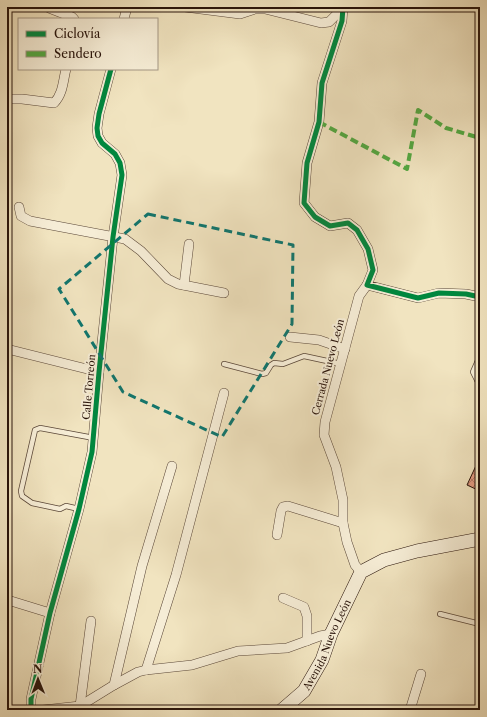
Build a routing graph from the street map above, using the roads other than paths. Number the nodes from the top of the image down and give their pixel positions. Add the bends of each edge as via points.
1 (127, 7) edge
2 (185, 7) edge
3 (49, 8) dead end
4 (342, 9) edge
5 (73, 18) edge
6 (124, 18) edge
7 (66, 70) edge
8 (111, 70) edge
9 (7, 99) edge
10 (19, 207) dead end
11 (113, 237) junction
12 (189, 244) dead end
13 (367, 284) junction
14 (184, 285) junction
15 (224, 293) dead end
16 (480, 297) edge
17 (290, 337) dead end
18 (7, 349) edge
19 (345, 349) junction
20 (480, 356) edge
21 (224, 364) dead end
22 (341, 364) junction
23 (99, 372) junction
24 (480, 386) edge
25 (224, 393) dead end
26 (94, 438) junction
27 (172, 466) dead end
28 (79, 509) junction
29 (343, 523) junction
30 (277, 534) dead end
31 (479, 537) edge
32 (361, 572) junction
33 (283, 598) dead end
34 (7, 601) edge
35 (50, 613) junction
36 (440, 614) dead end
37 (91, 621) dead end
38 (480, 624) edge
39 (331, 634) junction
40 (308, 641) junction
41 (146, 670) junction
42 (420, 674) dead end
43 (114, 685) junction
44 (80, 706) junction
45 (32, 710) edge
46 (43, 710) edge
47 (90, 710) edge
48 (282, 710) edge
49 (410, 710) edge

1 - 6 street
2 - 4 street via 240,14 265,9 321,23 329,22
3 - 5 street
4 - 13 street, Cerrada Nuevo León via 342,21 322,83 319,122 307,163 304,203 315,217 330,226 348,223 357,230 368,249 373,270
7 - 9 street via 61,93 54,103
8 - 11 street, Calle Torreón via 96,128 102,143 115,154 120,163 122,175
10 - 11 street via 22,216 30,220
11 - 14 street via 125,239 141,251 168,279
11 - 23 street, Calle Torreón
12 - 14 street
13 - 16 street via 418,298 439,293
13 - 19 street, Cerrada Nuevo León via 359,296
14 - 15 street
17 - 19 street via 319,340
18 - 23 street
19 - 22 street, Cerrada Nuevo León
20 - 24 lane via 472,372
21 - 22 lane via 262,374 266,373 271,364 283,364 304,356
22 - 29 street, Cerrada Nuevo León via 325,422 324,435 336,467 343,500
23 - 26 street, Calle Torreón
25 - 41 street via 176,575
26 - 28 street, Calle Torreón
26 - 28 lane via 40,428 35,430 21,491 22,496 32,503 60,509 66,506
27 - 43 street via 142,566
28 - 35 street, Calle Torreón
29 - 30 street via 288,506 280,511
29 - 32 street, Cerrada Nuevo León via 355,565
31 - 32 main road via 384,560
32 - 39 main road, Avenida Nuevo León
33 - 40 street via 304,607
34 - 35 street
35 - 45 street, Calle Torreón via 31,699
36 - 38 lane
37 - 44 street
39 - 40 street
39 - 48 main road, Avenida Nuevo León via 322,660 304,691
40 - 41 street via 287,648 238,651 192,665
41 - 43 street
42 - 49 street
43 - 44 street
44 - 46 street
44 - 47 street

